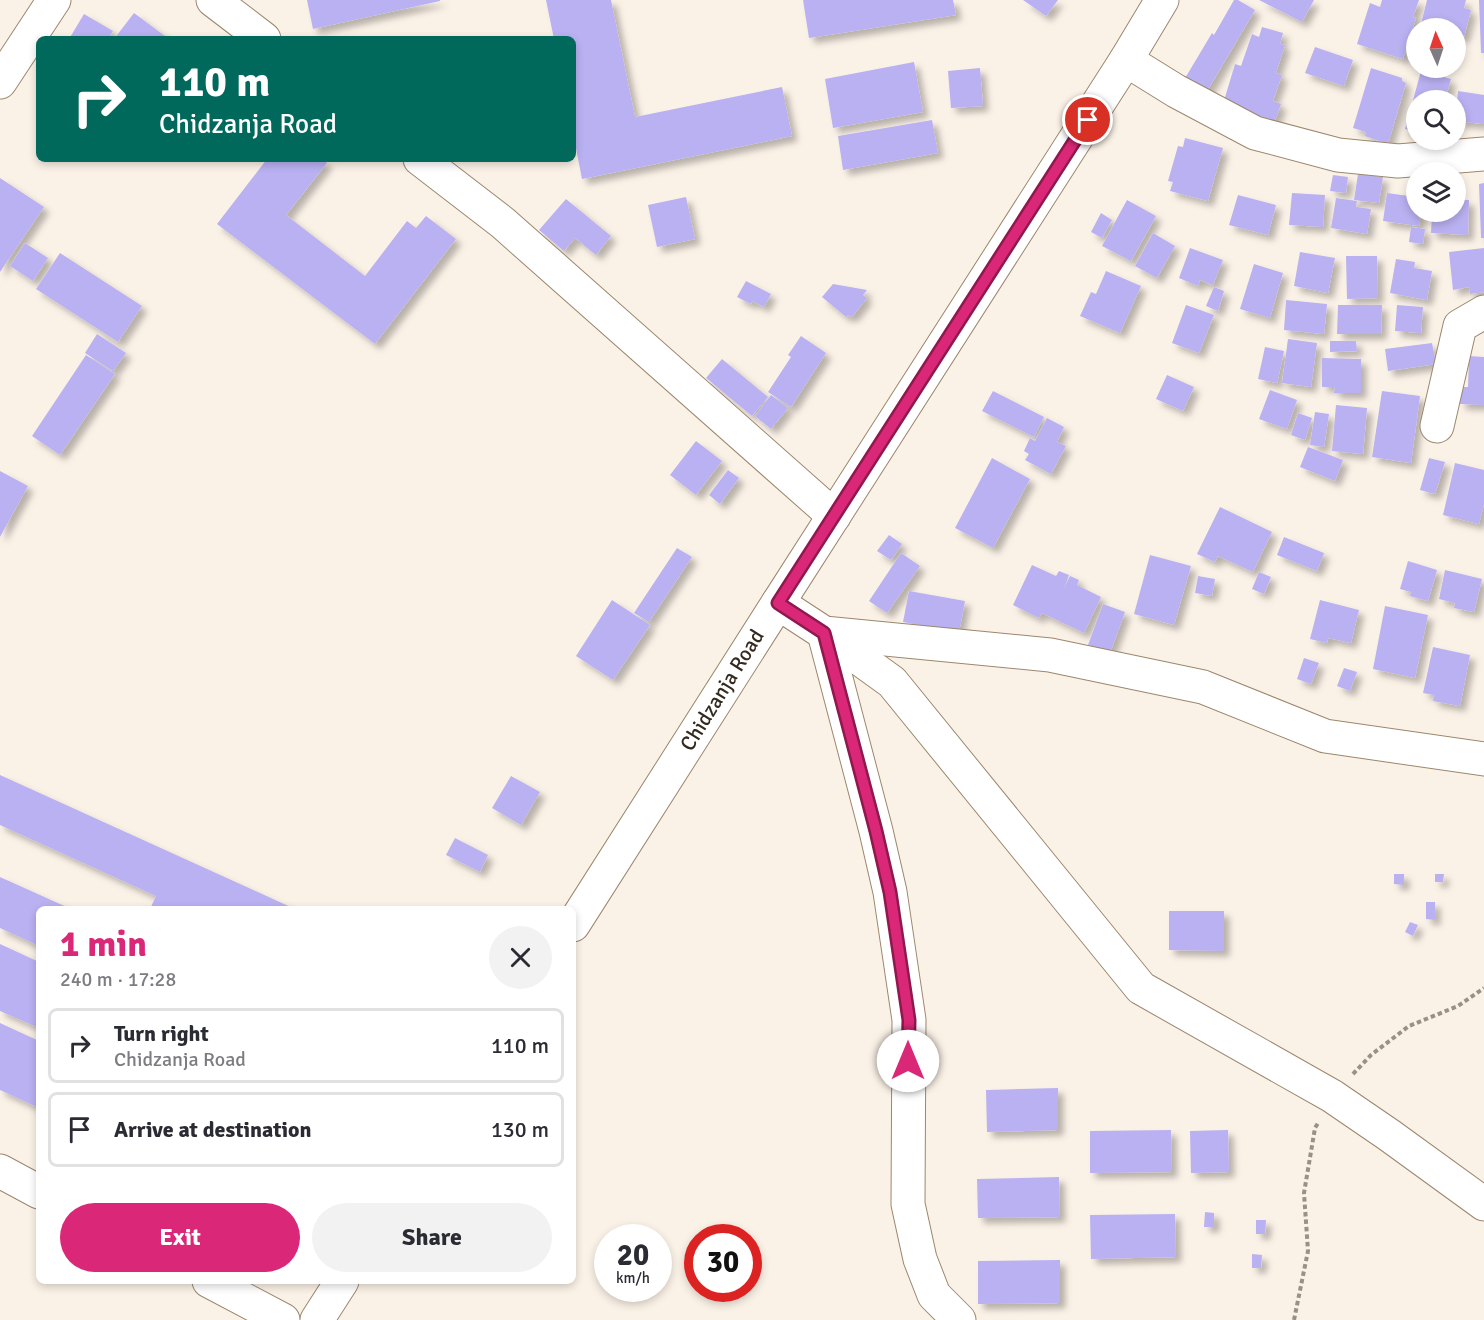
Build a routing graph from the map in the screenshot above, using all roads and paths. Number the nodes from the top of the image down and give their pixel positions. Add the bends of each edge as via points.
1 (54, 0) edge
2 (213, 0) edge
3 (1162, 0) edge
4 (260, 36) edge
5 (1126, 60) junction
6 (0, 82) edge
7 (1484, 154) edge
8 (424, 162) edge
9 (1484, 312) edge
10 (1437, 426) dead end
11 (834, 516) junction
12 (778, 603) junction
13 (824, 633) junction
14 (1484, 759) edge
15 (576, 920) edge
16 (0, 1171) edge
17 (36, 1190) edge
18 (1484, 1204) edge
19 (215, 1284) edge
20 (340, 1284) edge
21 (283, 1320) edge
22 (317, 1320) edge
23 (959, 1320) edge

1 - 6 street
2 - 4 street
3 - 5 street, Chidzanja Road
5 - 7 street via 1255,133 1338,155 1398,161
5 - 11 street, Chidzanja Road
8 - 11 street via 503,223
9 - 10 street via 1460,326
11 - 12 street, Chidzanja Road
12 - 13 street
12 - 15 street, Chidzanja Road
13 - 14 street via 1050,655 1203,687 1325,736
13 - 18 street via 892,682 1141,988 1332,1096
13 - 23 street via 876,831 909,1020 908,1204 920,1259 934,1295
16 - 17 street
19 - 21 street
20 - 22 street

